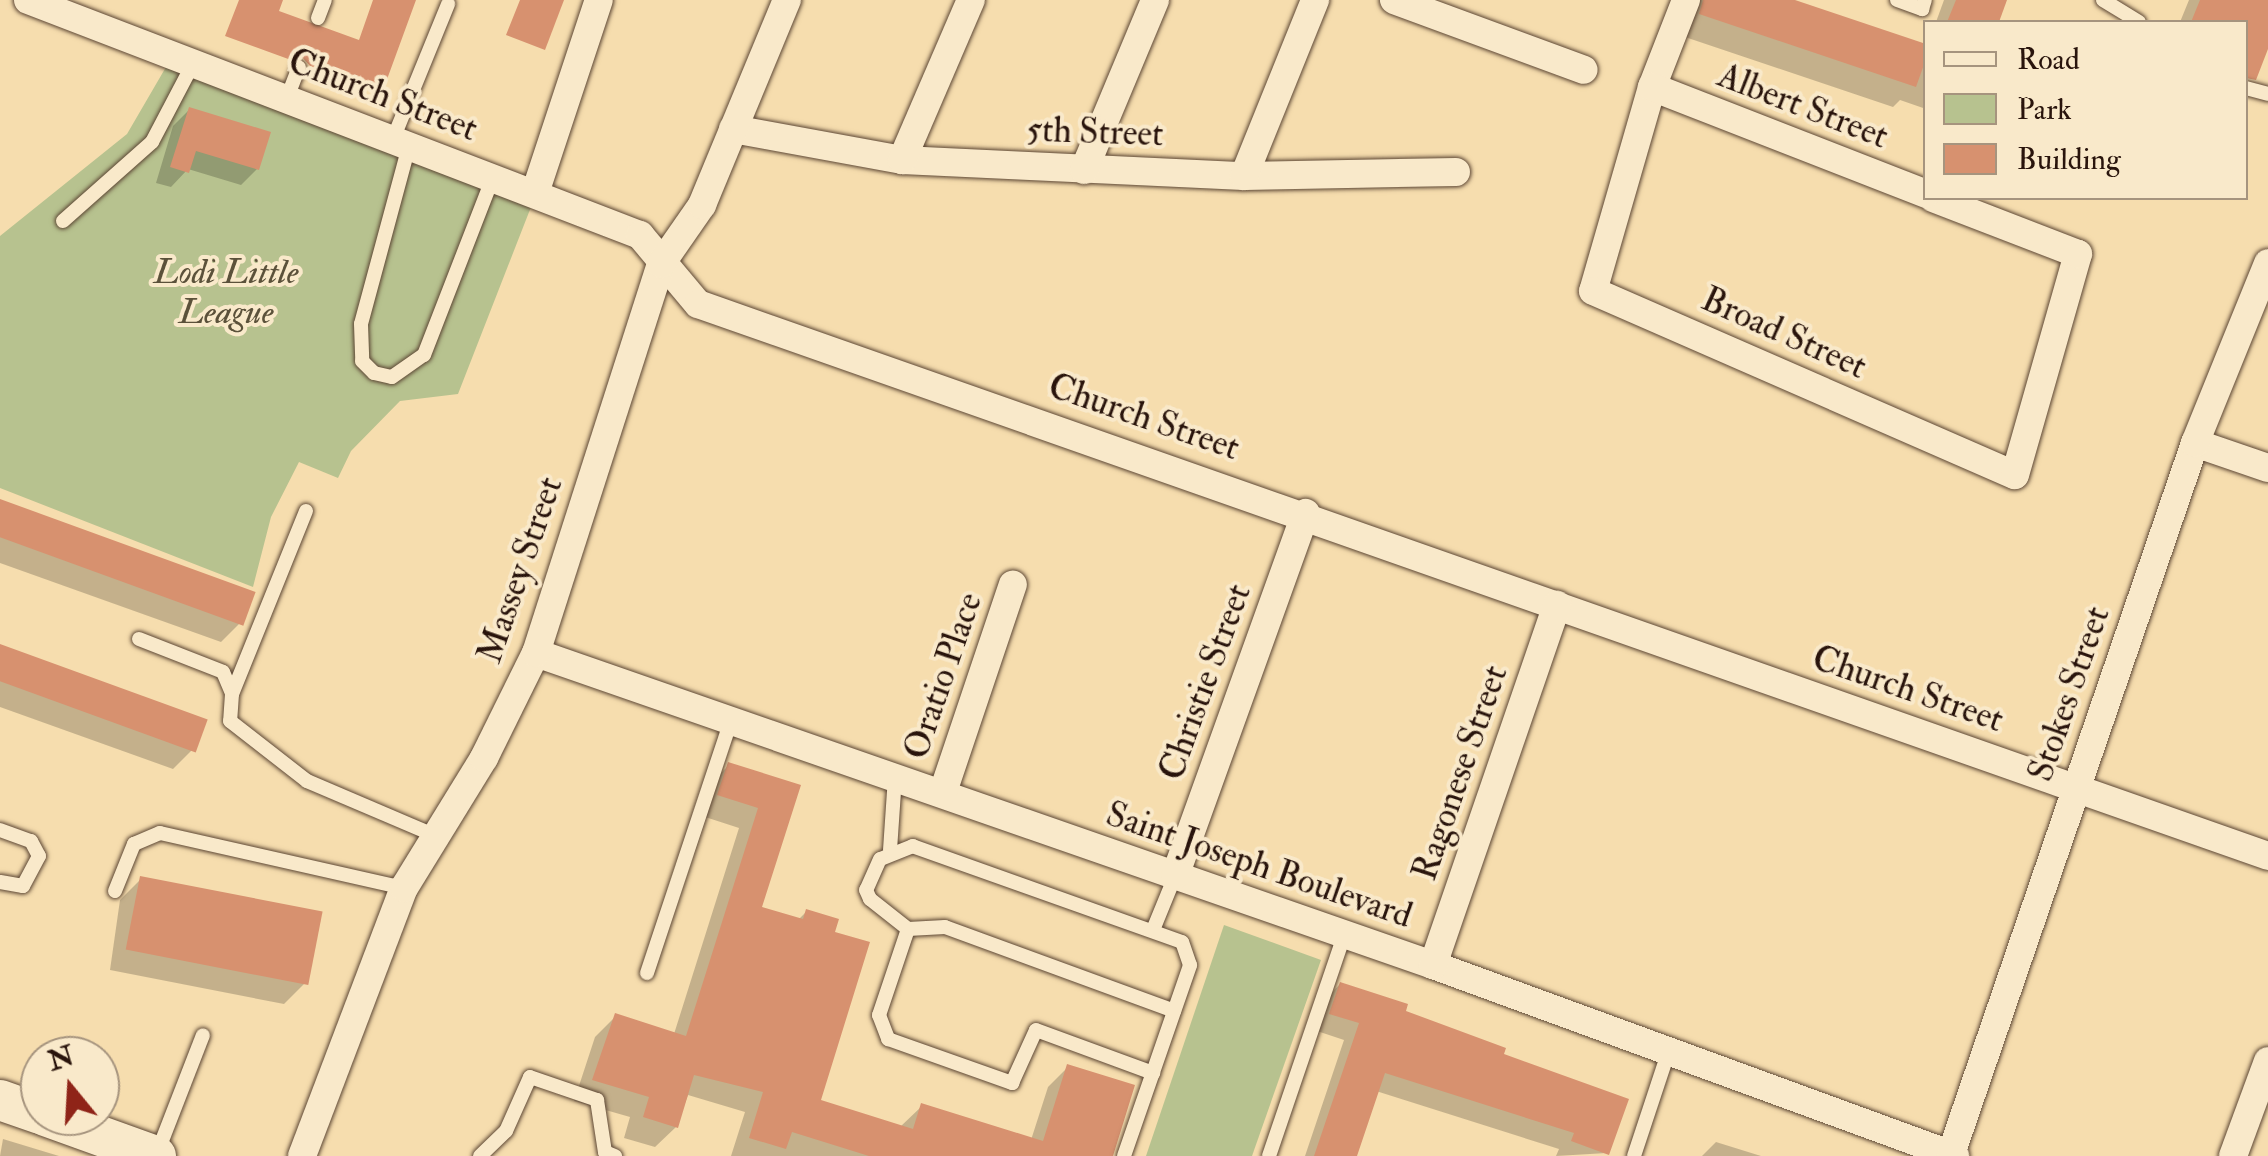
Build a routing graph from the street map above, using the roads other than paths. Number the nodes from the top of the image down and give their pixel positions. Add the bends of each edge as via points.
1 (325, 0) edge
2 (598, 0) edge
3 (787, 0) edge
4 (971, 0) edge
5 (1155, 0) edge
6 (1315, 0) edge
7 (1394, 0) edge
8 (1686, 0) edge
9 (1897, 0) edge
10 (1925, 0) edge
11 (2103, 0) edge
12 (39, 2) edge
13 (448, 4) dead end
14 (318, 18) dead end
15 (2135, 20) edge
16 (193, 64) junction
17 (299, 67) dead end
18 (1584, 70) dead end
19 (1652, 87) junction
20 (287, 98) junction
21 (734, 129) junction
22 (401, 142) junction
23 (902, 160) junction
24 (1084, 170) junction
25 (1456, 172) dead end
26 (1244, 176) junction
27 (493, 177) junction
28 (535, 193) junction
29 (1923, 193) edge
30 (1939, 200) edge
31 (64, 220) dead end
32 (2268, 263) edge
33 (662, 264) junction
34 (2195, 443) junction
35 (2268, 468) edge
36 (306, 511) dead end
37 (1306, 513) junction
38 (1014, 584) dead end
39 (1558, 605) junction
40 (138, 639) dead end
41 (536, 653) junction
42 (232, 694) junction
43 (732, 720) junction
44 (896, 776) junction
45 (2076, 788) junction
46 (943, 792) junction
47 (0, 830) edge
48 (436, 836) junction
49 (890, 850) junction
50 (2268, 856) edge
51 (1174, 876) junction
52 (0, 882) edge
53 (404, 888) junction
54 (114, 891) dead end
55 (908, 929) junction
56 (1154, 930) junction
57 (1344, 936) junction
58 (1433, 965) junction
59 (647, 973) dead end
60 (1174, 1011) junction
61 (203, 1035) dead end
62 (1668, 1052) junction
63 (2268, 1061) edge
64 (1153, 1073) junction
65 (101, 1136) edge
66 (1953, 1155) edge
67 (156, 1156) edge
68 (302, 1156) edge
69 (480, 1156) edge
70 (615, 1156) edge
71 (1124, 1156) edge
72 (1270, 1156) edge
73 (1634, 1156) edge
74 (2233, 1156) edge

1 - 14 lane
2 - 28 street
3 - 21 street, Massey Street
4 - 23 street
5 - 24 street
6 - 26 street
7 - 18 street
8 - 19 street, Broad Street
9 - 10 lane via 1922,9
11 - 15 lane
12 - 16 street, Church Street
13 - 22 lane
16 - 20 street, Church Street
16 - 31 lane via 152,142
17 - 20 lane
19 - 29 street, Albert Street
19 - 30 street, Broad Street via 1593,291 2015,475 2078,254
20 - 22 street, Church Street
21 - 23 street, 5th Street
21 - 33 street, Massey Street via 702,204
22 - 27 street, Church Street
22 - 27 lane via 361,324 362,361 374,372 392,376 424,355
23 - 24 street, 5th Street
24 - 26 street, 5th Street
25 - 26 street, 5th Street
27 - 28 street, Church Street
28 - 33 street, Church Street via 640,234
32 - 34 street, Stokes Street
33 - 37 street, Church Street via 698,304
33 - 41 street, Massey Street
34 - 35 street
34 - 45 street, Stokes Street
36 - 42 lane
37 - 39 street, Church Street
37 - 51 street, Christie Street
38 - 46 street, Oratio Place
39 - 45 street, Church Street
39 - 58 street, Ragonese Street
40 - 42 lane via 223,672
41 - 43 street, Saint Joseph Boulevard
41 - 48 street, Massey Street
42 - 48 lane via 230,721 269,757
43 - 44 street, Saint Joseph Boulevard
43 - 59 lane
44 - 46 street, Saint Joseph Boulevard
44 - 49 lane
45 - 50 street, Church Street
45 - 66 street, Stokes Street
46 - 51 street, Saint Joseph Boulevard
47 - 52 lane via 31,841 39,856 22,886
48 - 53 street, Massey Street
49 - 55 lane via 866,890
49 - 56 lane via 913,846
51 - 56 lane
51 - 57 street, Saint Joseph Boulevard
53 - 54 lane via 160,833 134,844
53 - 68 street, Massey Street
55 - 60 lane via 945,927
55 - 64 lane via 879,1014 881,1030 899,1046 1012,1084 1036,1030
56 - 60 lane via 1172,935 1191,956
57 - 58 street, Saint Joseph Boulevard
57 - 72 lane
58 - 62 street, Saint Joseph Boulevard
60 - 64 lane
61 - 67 lane
62 - 66 street, Saint Joseph Boulevard
62 - 73 lane
63 - 74 street
64 - 71 lane
65 - 67 street
69 - 70 lane via 506,1132 530,1078 596,1100 605,1152

